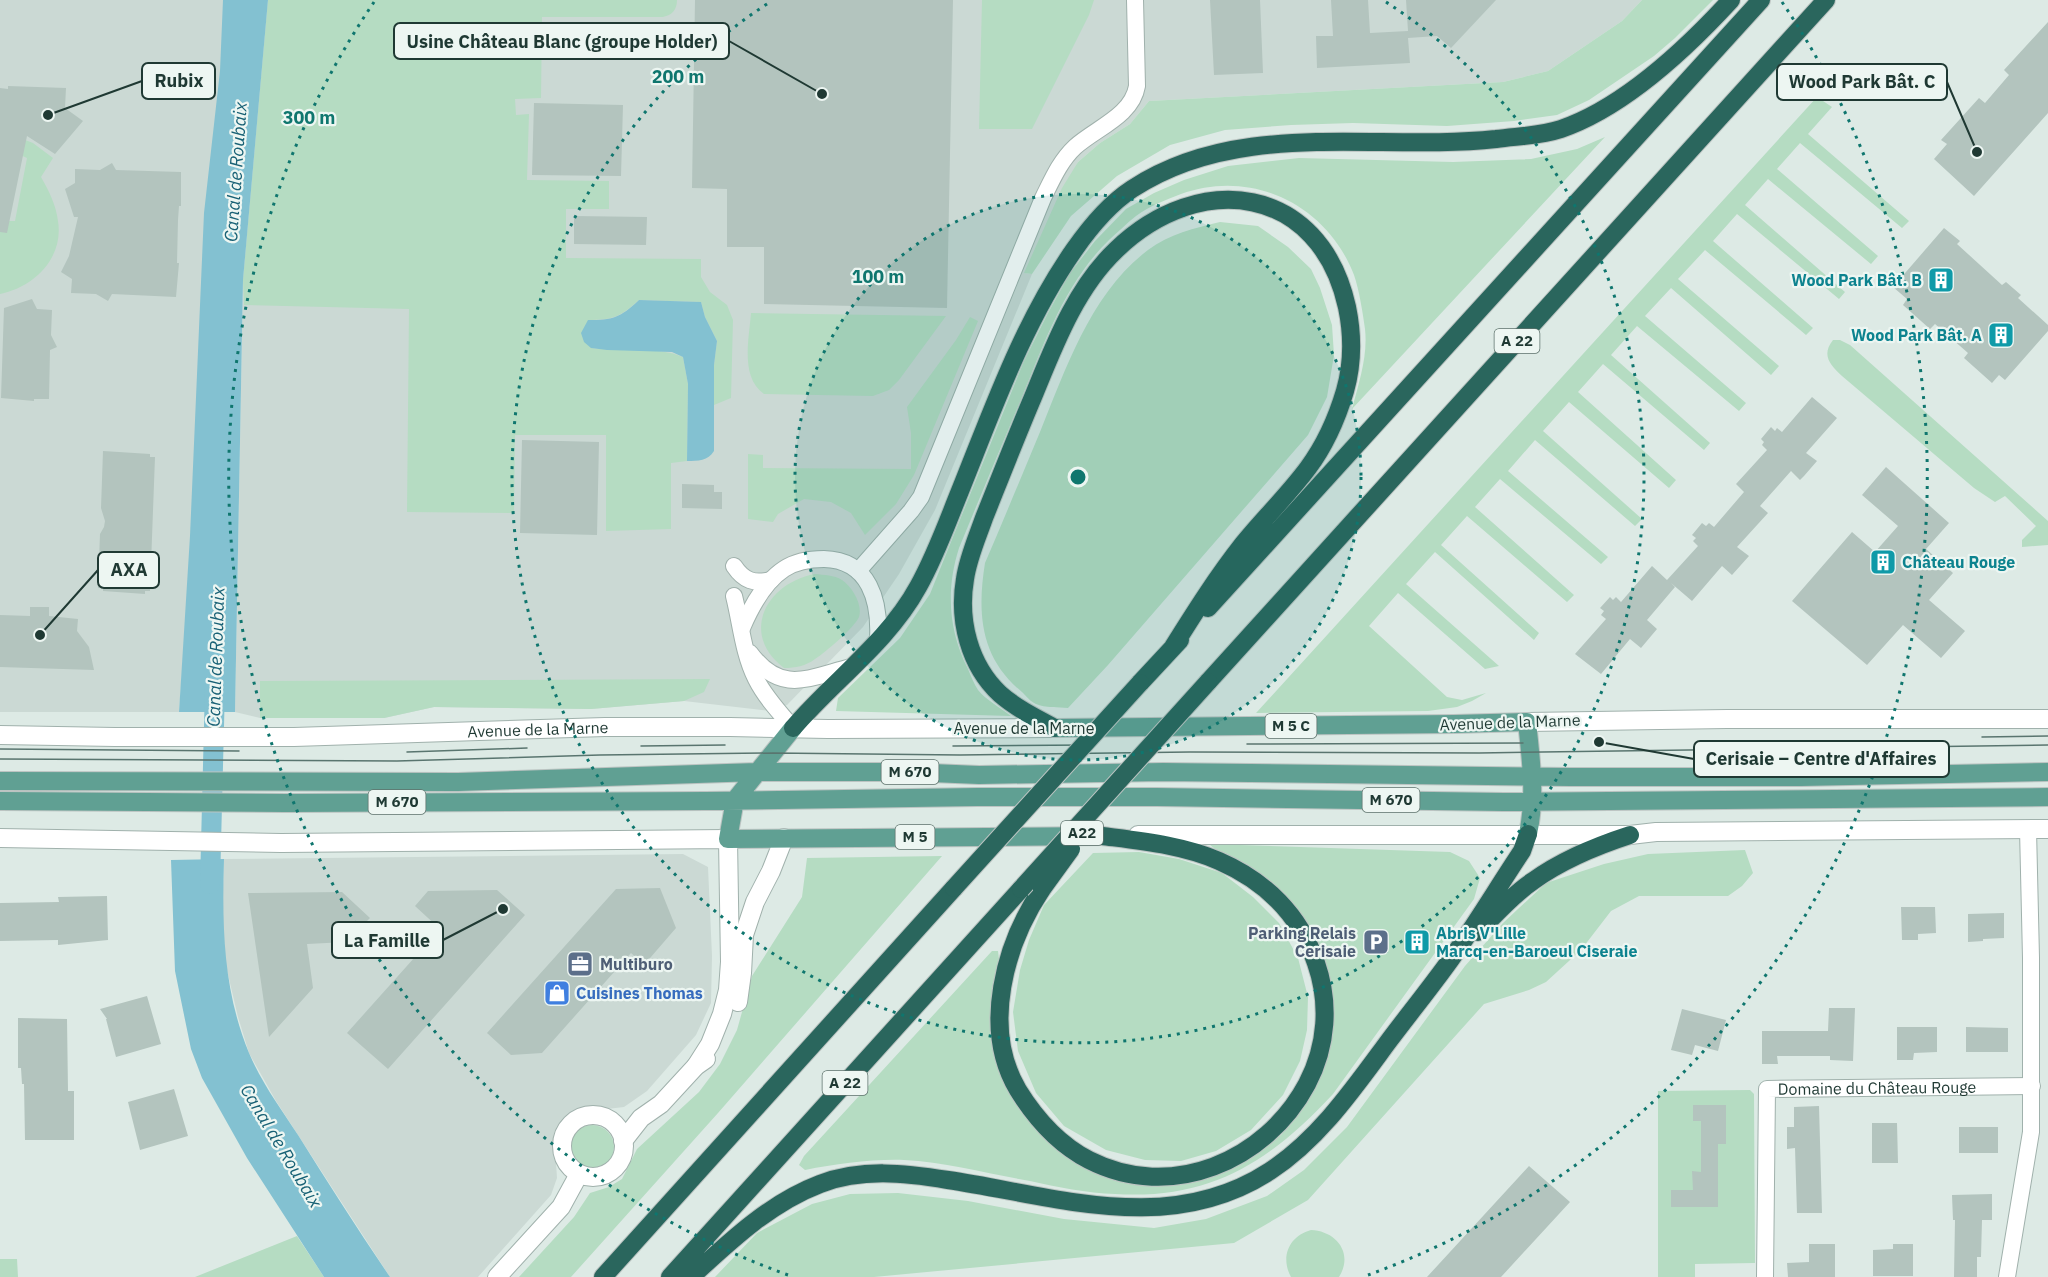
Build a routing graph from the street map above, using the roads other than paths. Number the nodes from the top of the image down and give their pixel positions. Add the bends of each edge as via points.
1 (1136, 0) edge
2 (1731, 0) edge
3 (1761, 0) edge
4 (1826, 0) edge
5 (734, 566) dead end
6 (858, 571) junction
7 (771, 580) junction
8 (734, 596) dead end
9 (743, 636) junction
10 (878, 639) junction
11 (1173, 647) junction
12 (851, 667) junction
13 (2048, 719) edge
14 (1527, 722) junction
15 (1055, 728) junction
16 (793, 729) junction
17 (0, 735) edge
18 (758, 772) junction
19 (2048, 772) edge
20 (1123, 777) junction
21 (1533, 777) junction
22 (0, 781) edge
23 (2048, 797) edge
24 (735, 800) junction
25 (0, 801) edge
26 (1533, 801) junction
27 (2028, 829) junction
28 (2048, 829) edge
29 (1528, 834) junction
30 (1630, 835) junction
31 (1102, 836) junction
32 (0, 838) edge
33 (784, 838) junction
34 (728, 839) junction
35 (1451, 959) junction
36 (696, 1066) junction
37 (2032, 1086) junction
38 (641, 1118) junction
39 (612, 1122) junction
40 (623, 1141) junction
41 (579, 1174) junction
42 (497, 1277) edge
43 (603, 1277) edge
44 (670, 1277) edge
45 (691, 1277) edge
46 (1765, 1277) edge
47 (2007, 1277) edge

1 - 6 street via 1134,96 1122,112 1076,146 1057,169 921,497
2 - 10 highway via 1696,38 1655,73 1563,128 1482,140 1329,142 1235,150 1182,163 1129,190 1091,227 1042,299 926,572 905,608
3 - 11 highway, A 22
4 - 20 highway, A 22, bridge
5 - 7 street via 750,581
6 - 7 street via 838,561 811,560 792,565
6 - 10 street via 877,604
7 - 9 street via 755,602
8 - 9 street
9 - 12 street via 763,668 777,678 807,679
9 - 16 street via 755,678
10 - 12 highway
11 - 15 highway via 1237,551 1313,460 1335,418 1350,370 1348,312 1326,255 1286,215 1254,202 1221,200 1172,211 1137,232 1104,263 1057,339 984,518 964,580 963,607 970,647 983,673 1001,694
11 - 43 highway, A 22, bridge
12 - 16 highway
13 - 14 street, Avenue de la Marne / M 5 C
14 - 15 main road, Avenue de la Marne / M 5 C
14 - 21 main road
15 - 16 street, Avenue de la Marne / M 5 C
16 - 17 street, Avenue de la Marne / M 5 C via 605,727 294,737
16 - 18 main road
18 - 21 main road, M 670
18 - 22 main road, M 670 via 458,782
18 - 24 main road
19 - 21 main road, M 670
20 - 31 highway, A22, bridge via 1024,917 1009,957 1000,1007 1006,1059 1030,1109 1049,1131 1090,1161 1149,1176 1202,1171 1264,1139 1300,1098 1311,1076 1323,1040 1325,1015 1324,993 1311,948 1286,907 1244,873 1194,852
20 - 44 highway, A 22, bridge
21 - 26 main road
23 - 26 main road, M 670
24 - 25 main road, M 670
24 - 26 main road, M 670 via 1167,797
24 - 34 main road
26 - 29 main road
27 - 28 street, M 5
27 - 30 street, M 5
27 - 37 street
29 - 30 street, M 5
29 - 31 street, M 5
29 - 35 highway via 1522,851
30 - 35 highway via 1581,854 1533,881
31 - 33 main road, M 5
32 - 34 street, M 5 via 277,842
33 - 34 main road, M 5
33 - 36 street via 744,935 741,990 731,1023 710,1056
34 - 36 street via 728,990 710,1044
35 - 45 highway via 1323,1124 1270,1171 1228,1192 1170,1206 1131,1208 1069,1202 926,1176 845,1176 820,1183 771,1210
36 - 38 street via 661,1104
37 - 46 street, Domaine du Château Rouge via 1767,1089
37 - 47 street via 2029,1150
38 - 39 street
38 - 40 street
39 - 40 street
39 - 41 street via 598,1115 585,1116 568,1127 562,1140 563,1153 568,1165
40 - 41 street via 622,1154 611,1171 599,1176
41 - 42 street via 561,1207

